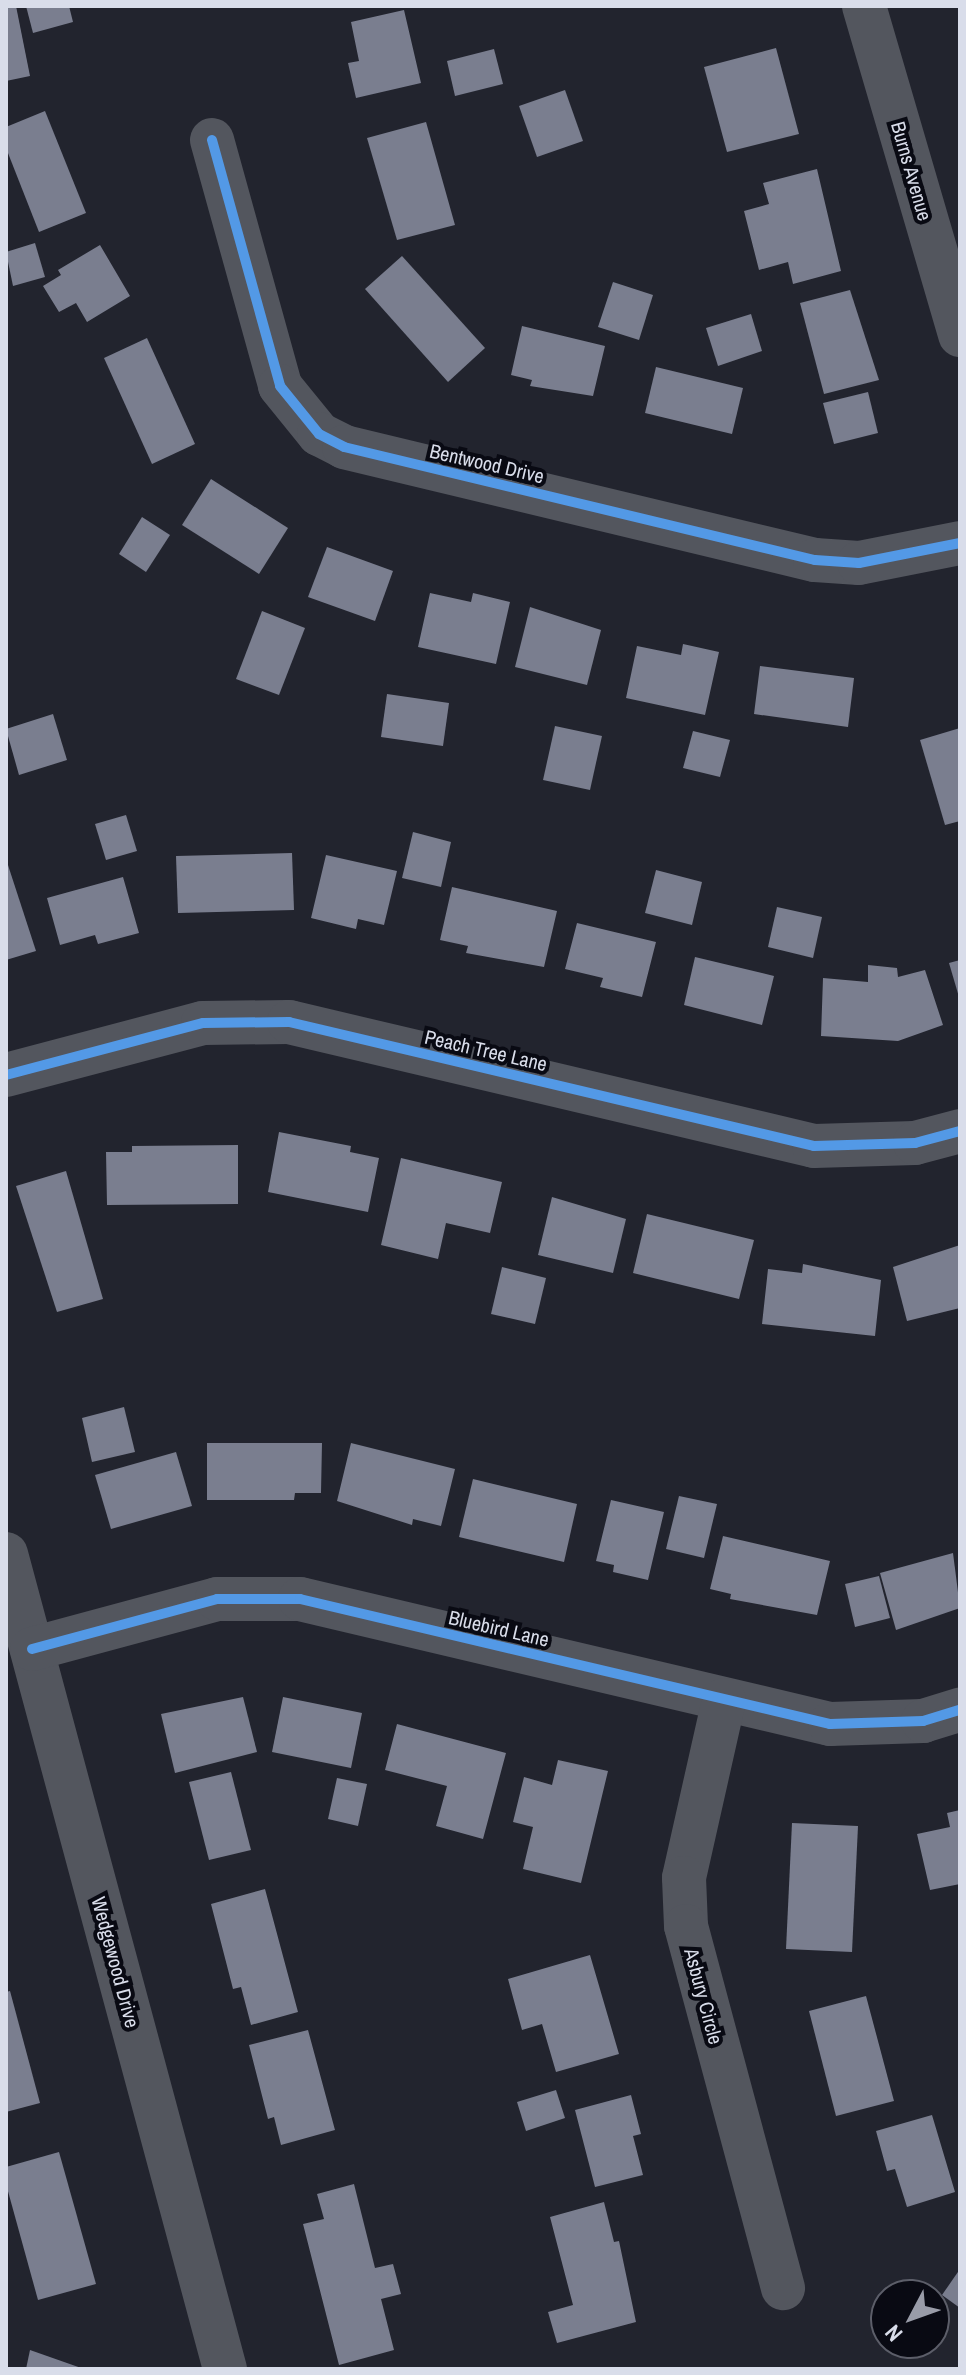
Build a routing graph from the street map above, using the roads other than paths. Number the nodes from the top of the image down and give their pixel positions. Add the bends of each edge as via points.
1 (864, 6) edge
2 (212, 140) dead end
3 (960, 335) edge
4 (960, 543) edge
5 (6, 1075) edge
6 (960, 1131) edge
7 (6, 1554) edge
8 (32, 1649) junction
9 (724, 1700) junction
10 (960, 1710) edge
11 (783, 2288) dead end
12 (225, 2369) edge

1 - 3 street, Burns Avenue
2 - 4 street, Bentwood Drive via 280,386 292,407 332,441 815,560 859,563
5 - 6 street, Peach Tree Lane via 203,1023 289,1022 814,1146 915,1143
7 - 8 street, Wedgewood Drive
8 - 9 street, Bluebird Lane via 217,1599 300,1599
8 - 12 street, Wedgewood Drive
9 - 10 street, Bluebird Lane via 830,1724 923,1721
9 - 11 street, Asbury Circle via 684,1878 686,1926

